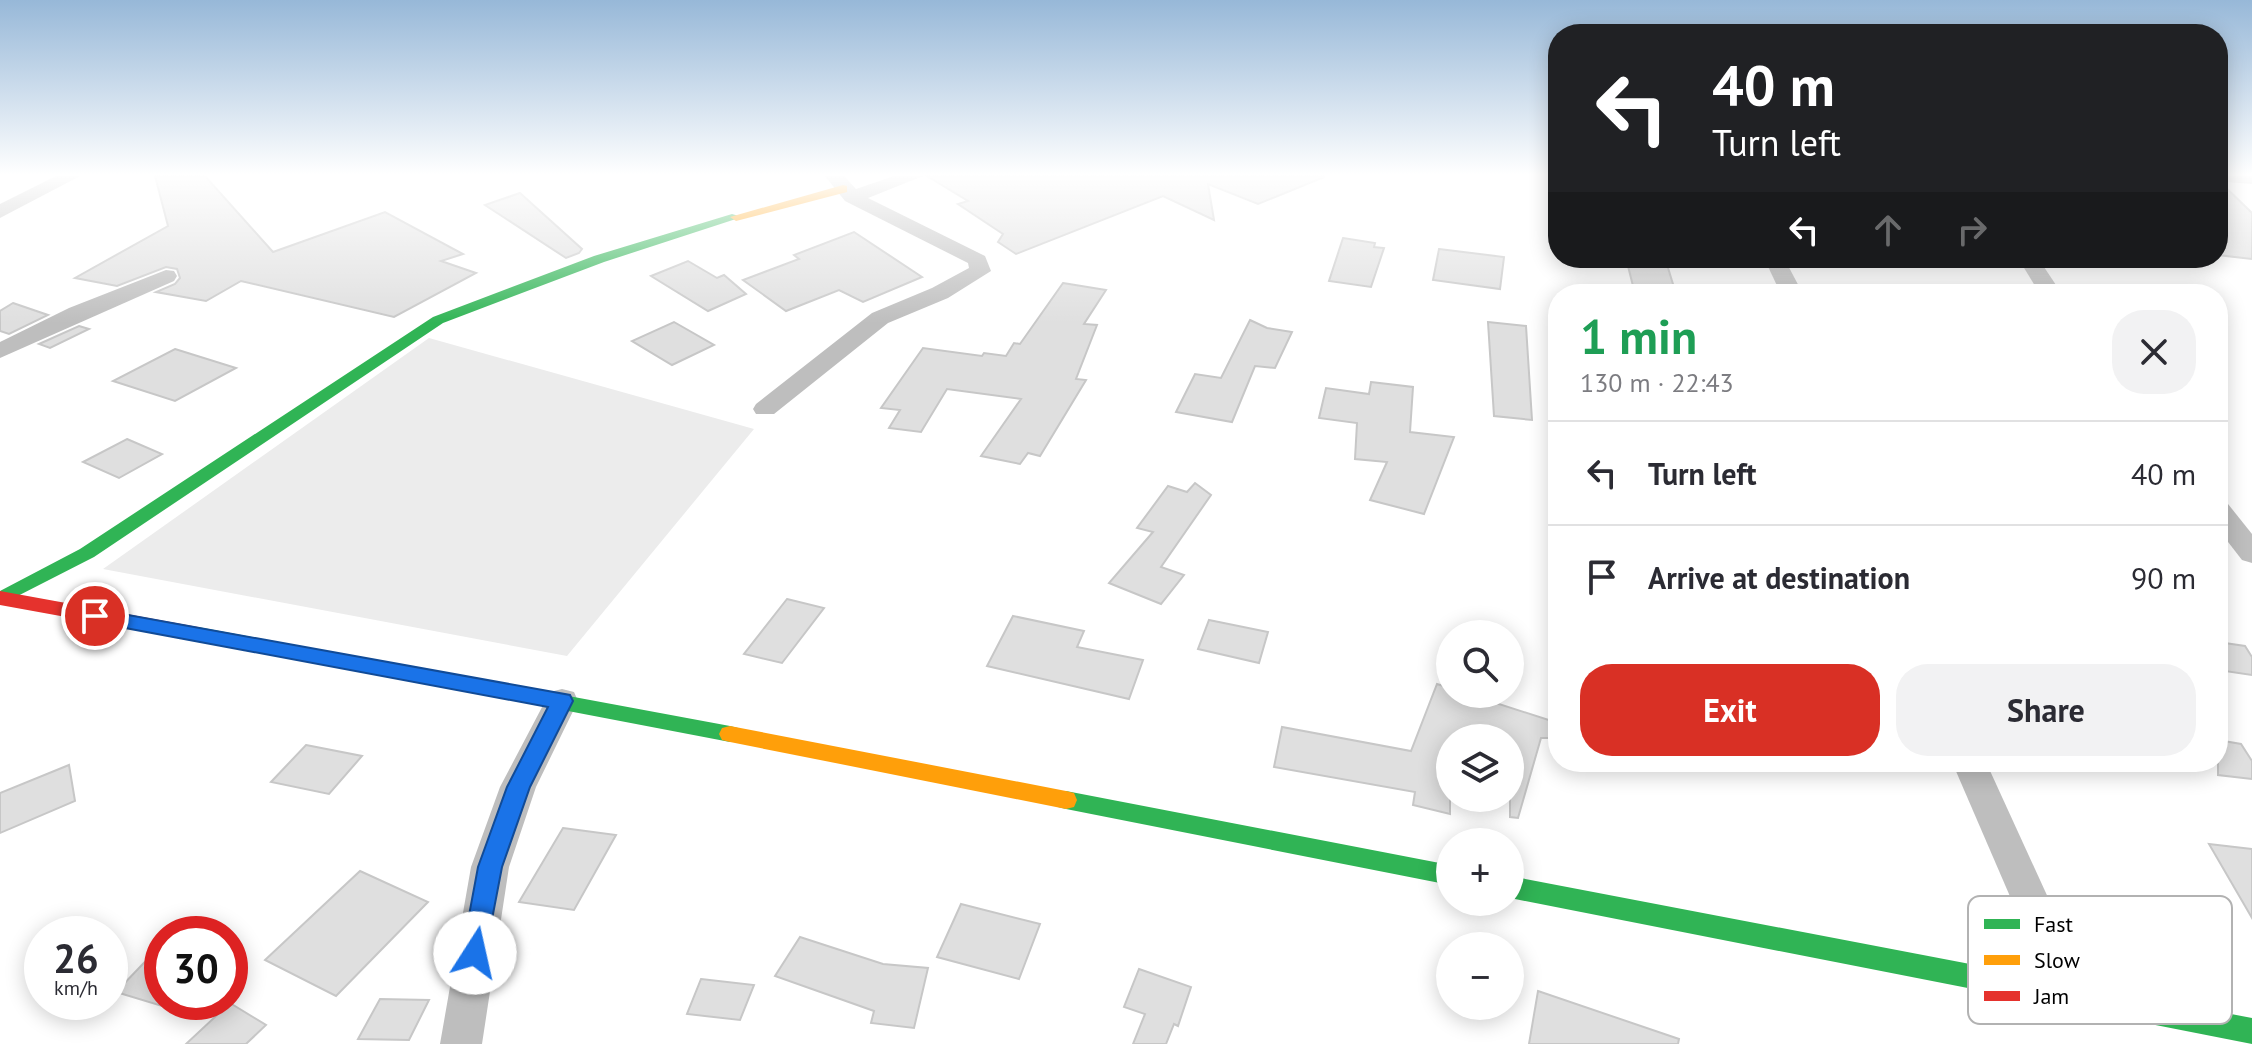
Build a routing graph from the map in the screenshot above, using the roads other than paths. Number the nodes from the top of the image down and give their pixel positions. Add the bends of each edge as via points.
1 (708, 225) edge
2 (912, 225) edge
3 (166, 276) dead end
4 (0, 351) edge
5 (765, 409) dead end
6 (2228, 523) edge
7 (2252, 553) edge
8 (1, 598) edge
9 (562, 701) junction
10 (1973, 772) edge
11 (1436, 872) edge
12 (1524, 890) edge
13 (2029, 896) edge
14 (1968, 976) edge
15 (2170, 1024) edge
16 (2195, 1031) edge
17 (2252, 1031) edge
18 (461, 1044) edge

1 - 8 main road via 599,259 438,320 87,553
2 - 5 street via 978,260 980,271 880,318
3 - 4 street
6 - 7 street
8 - 9 main road
9 - 11 main road
9 - 18 street via 518,787 490,867
10 - 13 street
12 - 14 main road
15 - 16 main road
16 - 17 main road

